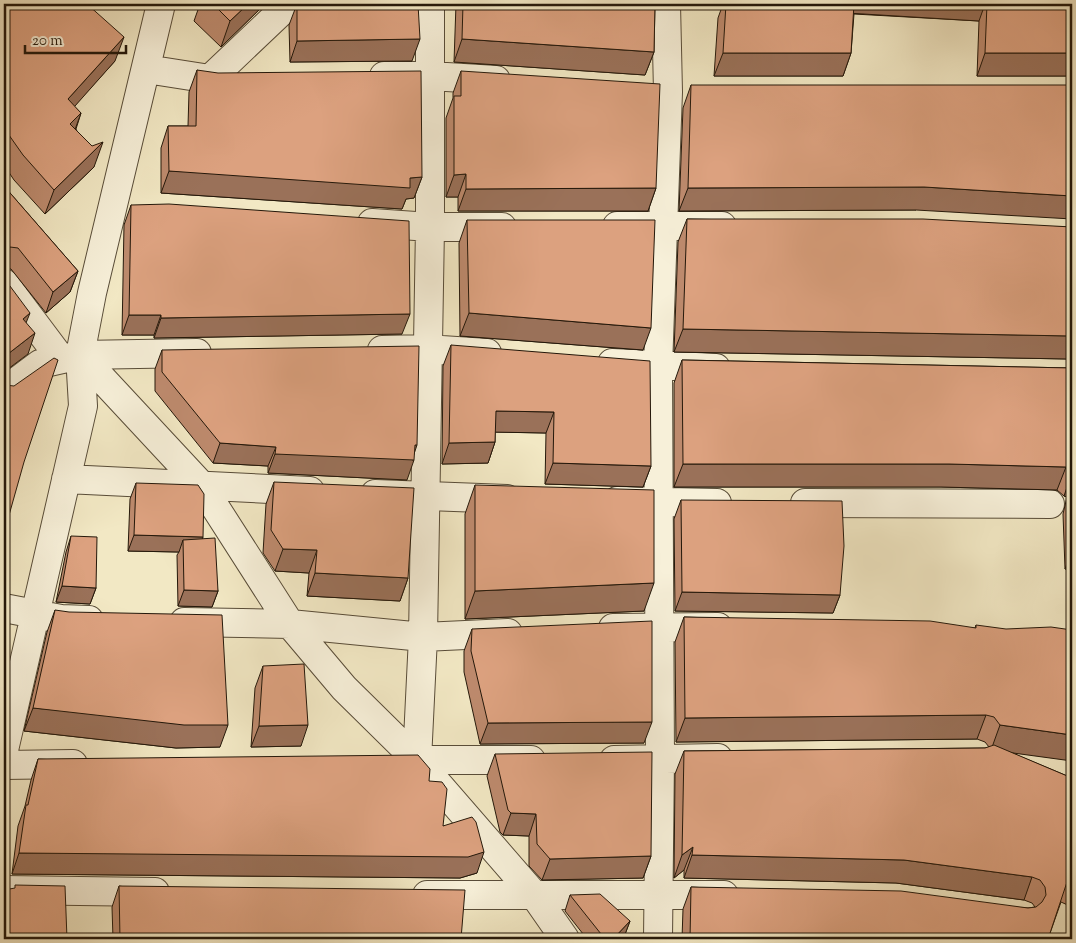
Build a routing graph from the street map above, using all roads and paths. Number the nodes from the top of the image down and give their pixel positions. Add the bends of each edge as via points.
1 (161, 4) edge
2 (289, 4) edge
3 (430, 4) edge
4 (666, 4) edge
5 (146, 69) junction
6 (430, 76) junction
7 (363, 77) edge
8 (248, 78) edge
9 (210, 79) junction
10 (519, 82) edge
11 (638, 90) edge
12 (668, 92) junction
13 (698, 92) edge
14 (351, 222) edge
15 (594, 226) edge
16 (662, 226) junction
17 (749, 226) edge
18 (430, 227) junction
19 (526, 227) edge
20 (73, 271) edge
21 (4, 283) edge
22 (92, 293) junction
23 (426, 349) junction
24 (357, 350) edge
25 (218, 352) edge
26 (513, 355) edge
27 (70, 357) junction
28 (590, 361) edge
29 (658, 366) junction
30 (736, 368) edge
31 (4, 391) edge
32 (66, 479) junction
33 (201, 485) junction
34 (424, 496) junction
35 (531, 499) edge
36 (589, 501) edge
37 (658, 502) junction
38 (746, 503) edge
39 (775, 503) edge
40 (1050, 504) dead end
41 (4, 608) edge
42 (36, 614) junction
43 (110, 620) edge
44 (160, 621) edge
45 (290, 624) junction
46 (658, 626) junction
47 (747, 627) edge
48 (589, 629) edge
49 (530, 632) edge
50 (423, 637) junction
51 (4, 750) edge
52 (739, 757) edge
53 (660, 758) junction
54 (377, 760) edge
55 (417, 760) junction
56 (555, 760) edge
57 (585, 760) edge
58 (102, 764) edge
59 (4, 765) edge
60 (4, 890) edge
61 (181, 892) edge
62 (659, 894) junction
63 (407, 895) edge
64 (747, 895) edge
65 (535, 896) junction
66 (565, 939) edge
67 (658, 939) edge

1 - 5 street
2 - 9 street
3 - 6 street
4 - 12 street
5 - 9 street
5 - 22 street via 124,206
6 - 7 street
6 - 10 street
6 - 18 street
8 - 9 street
11 - 12 street
12 - 13 street
12 - 16 street
14 - 18 street
15 - 16 street
16 - 17 street
16 - 29 street
18 - 19 street
18 - 23 street
20 - 22 street
21 - 27 street
22 - 27 street
23 - 24 street
23 - 26 street
23 - 34 street
25 - 27 street
27 - 31 street via 40,364
27 - 32 street via 84,406
27 - 33 street
28 - 29 street
29 - 30 street
29 - 37 street
32 - 33 street
32 - 42 street
33 - 34 street
33 - 45 street
34 - 35 street
34 - 50 street
36 - 37 street
37 - 38 street
37 - 46 street
39 - 40 street
41 - 42 street
42 - 43 street via 61,619
42 - 51 street
44 - 45 street
45 - 50 street
45 - 55 street via 344,688
46 - 47 street
46 - 48 street
46 - 53 street
49 - 50 street
50 - 55 street
52 - 53 street
53 - 57 street
53 - 62 street
54 - 55 street
55 - 56 street
55 - 65 street
58 - 59 street
60 - 61 street
62 - 64 street
62 - 65 street
62 - 67 street
63 - 65 street
65 - 66 street

